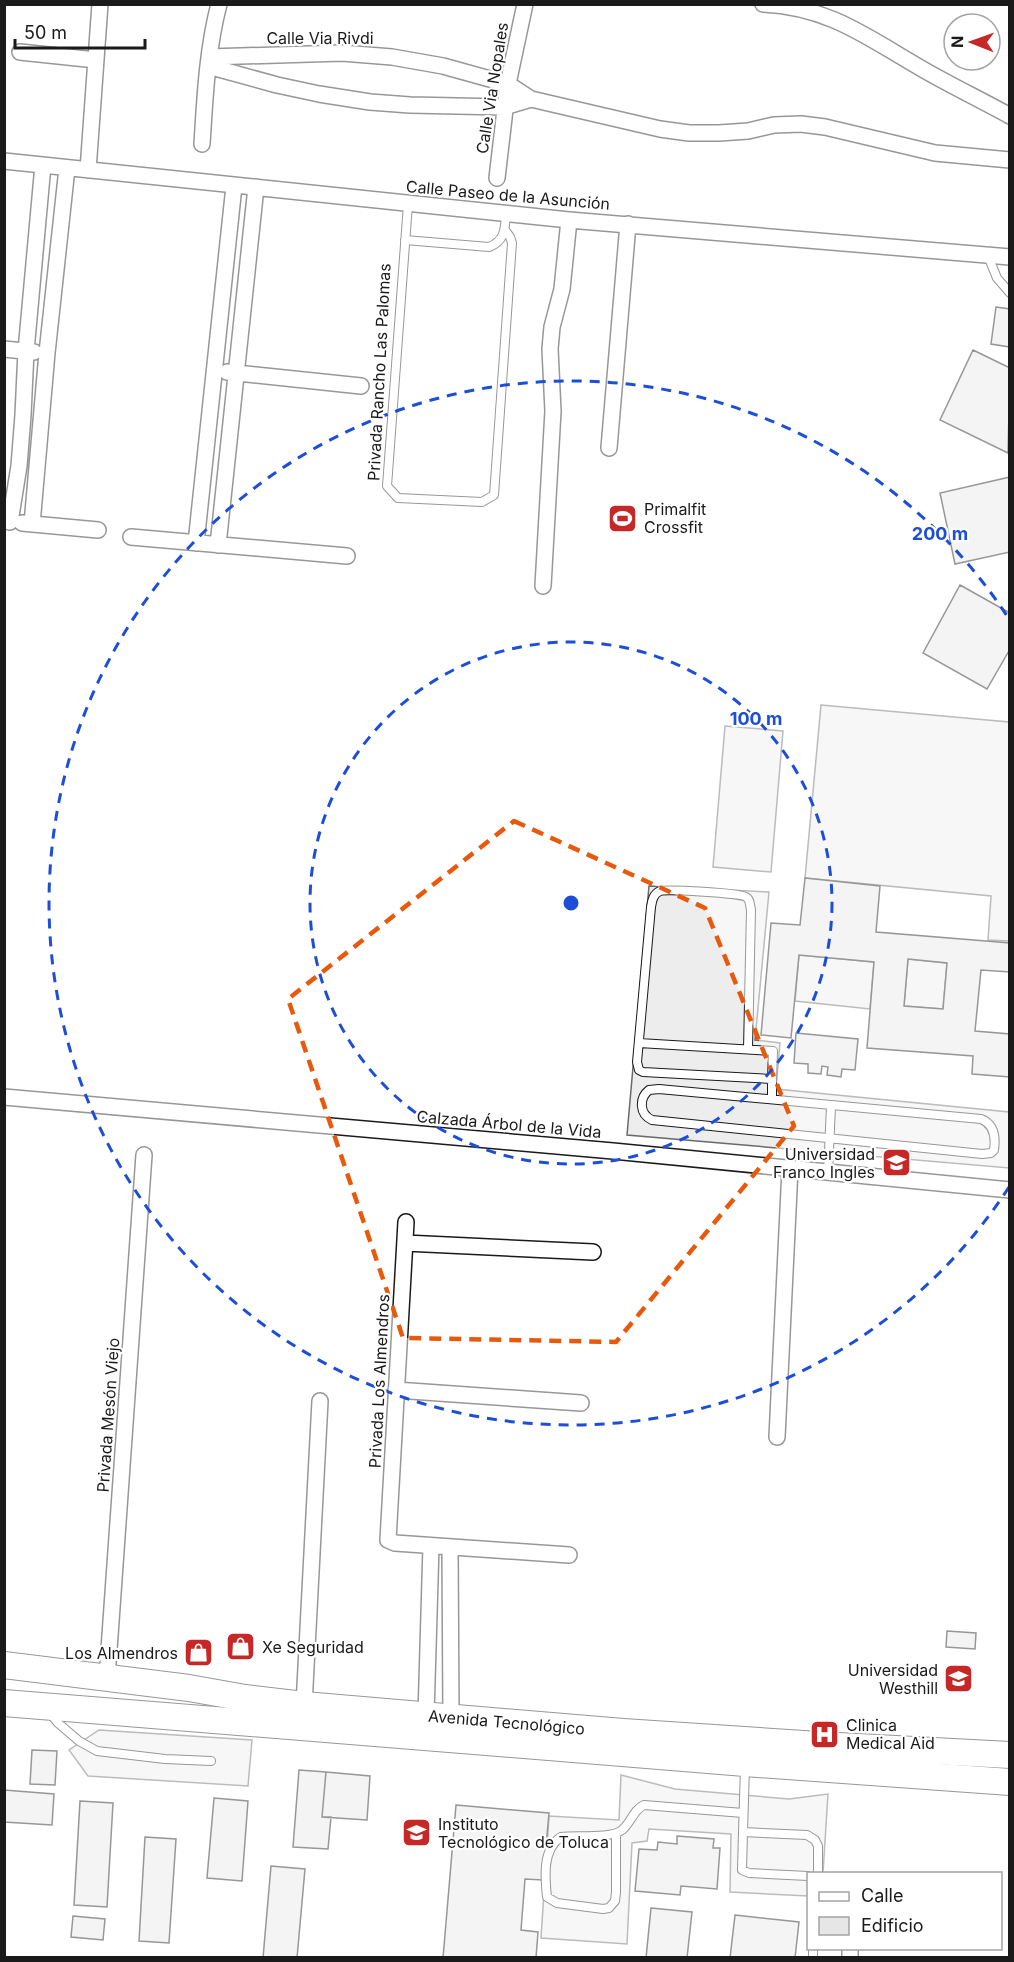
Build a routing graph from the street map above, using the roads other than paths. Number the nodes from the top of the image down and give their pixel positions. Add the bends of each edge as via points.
1 (100, 4) edge
2 (219, 4) edge
3 (525, 4) edge
4 (763, 4) edge
5 (20, 52) dead end
6 (96, 60) junction
7 (208, 61) junction
8 (508, 84) junction
9 (531, 99) junction
10 (504, 107) junction
11 (1010, 116) edge
12 (202, 144) dead end
13 (1010, 160) edge
14 (4, 161) edge
15 (42, 165) junction
16 (67, 168) junction
17 (88, 170) junction
18 (497, 178) dead end
19 (234, 186) junction
20 (256, 187) junction
21 (408, 204) junction
22 (506, 214) junction
23 (569, 220) junction
24 (628, 224) junction
25 (505, 230) junction
26 (405, 240) junction
27 (988, 255) junction
28 (1010, 257) edge
29 (1010, 293) edge
30 (4, 349) edge
31 (26, 351) junction
32 (47, 353) junction
33 (214, 371) junction
34 (236, 373) junction
35 (361, 386) dead end
36 (609, 448) dead end
37 (7, 522) edge
38 (32, 524) junction
39 (98, 530) dead end
40 (131, 537) dead end
41 (196, 543) junction
42 (218, 545) junction
43 (347, 556) dead end
44 (543, 586) dead end
45 (639, 1043) junction
46 (748, 1049) junction
47 (772, 1079) junction
48 (4, 1097) edge
49 (772, 1100) junction
50 (831, 1106) junction
51 (829, 1139) junction
52 (144, 1155) dead end
53 (790, 1169) junction
54 (828, 1173) junction
55 (1010, 1190) edge
56 (406, 1222) dead end
57 (405, 1243) junction
58 (593, 1252) dead end
59 (396, 1390) junction
60 (320, 1401) dead end
61 (581, 1403) dead end
62 (777, 1437) dead end
63 (431, 1546) junction
64 (450, 1547) junction
65 (569, 1555) dead end
66 (451, 1594) junction
67 (429, 1596) junction
68 (4, 1665) edge
69 (107, 1677) junction
70 (4, 1703) edge
71 (439, 1704) junction
72 (304, 1705) junction
73 (44, 1706) junction
74 (1010, 1755) edge
75 (211, 1761) dead end
76 (745, 1763) junction
77 (1010, 1782) edge
78 (743, 1813) junction
79 (743, 1832) junction
80 (616, 1834) junction
81 (818, 1872) edge
82 (807, 1876) edge

1 - 6 street
2 - 7 street
3 - 8 street, Calle Via Nopales
4 - 11 street via 801,9 854,28
5 - 6 street
6 - 17 street
7 - 8 street, Calle Via Rivdi via 342,52 443,66
7 - 10 street, Calle Via Rivdi via 277,85 370,102
7 - 12 street
8 - 9 street, Calle Via Rivdi
8 - 10 street, Calle Via Nopales
9 - 10 street, Calle Via Rivdi
9 - 13 street, Calle Via Rivdi via 689,133 801,124 935,153
10 - 18 street, Calle Via Nopales
14 - 15 street, Calle Paseo de la Asunción
15 - 16 street, Calle Paseo de la Asunción
15 - 31 street
16 - 17 street, Calle Paseo de la Asunción
16 - 32 street
17 - 19 street, Calle Paseo de la Asunción
19 - 20 street, Calle Paseo de la Asunción
19 - 33 street
20 - 21 street, Calle Paseo de la Asunción
20 - 34 street
21 - 22 street, Calle Paseo de la Asunción
21 - 26 lane, Privada Rancho Las Palomas
22 - 23 street, Calle Paseo de la Asunción
22 - 25 lane
23 - 24 street, Calle Paseo de la Asunción
23 - 44 street via 562,289 550,349 553,411
24 - 27 street, Calle Paseo de la Asunción
24 - 36 street
25 - 26 lane via 496,245 482,248
25 - 26 lane, Privada Rancho Las Palomas via 512,243 494,495 482,502 398,498 387,486
27 - 28 street, Calle Paseo de la Asunción
27 - 29 lane via 997,278
30 - 31 street
31 - 32 street
31 - 37 street via 21,446
32 - 38 street
33 - 34 street
33 - 41 street
34 - 35 street
34 - 42 street
37 - 38 street
38 - 39 street
40 - 41 street
41 - 42 street
42 - 43 street
45 - 46 lane
45 - 46 lane via 654,895 684,891 748,898
45 - 47 lane via 638,1067 643,1072
46 - 47 lane via 774,1052
47 - 49 lane
48 - 53 street, Calzada Árbol de la Vida
49 - 50 lane
49 - 51 lane via 653,1089 643,1097 642,1110 652,1120
50 - 51 lane
50 - 51 lane via 981,1119 992,1128 995,1144 993,1151 982,1154
51 - 54 lane
52 - 69 street, Privada Mesón Viejo
53 - 54 street, Calzada Árbol de la Vida
53 - 62 street
54 - 55 street, Calzada Árbol de la Vida
56 - 57 street, Privada Los Almendros
57 - 58 street
57 - 59 street, Privada Los Almendros
59 - 61 street
59 - 63 street, Privada Los Almendros via 388,1537 391,1542
60 - 72 street
63 - 64 street
63 - 67 street
64 - 65 street
64 - 66 street
66 - 67 street
66 - 71 street
67 - 71 street
68 - 69 main road, Avenida Tecnológico
69 - 72 main road, Avenida Tecnológico
70 - 73 main road, Avenida Tecnológico
71 - 72 main road, Avenida Tecnológico
71 - 74 main road, Avenida Tecnológico via 694,1737
73 - 75 lane via 79,1741 97,1751
73 - 76 main road, Avenida Tecnológico
76 - 77 main road, Avenida Tecnológico
76 - 78 lane
78 - 79 lane
78 - 80 lane via 644,1805
79 - 81 lane via 807,1835 818,1846
79 - 82 lane via 742,1870
80 - 80 lane via 561,1837 554,1841 548,1855 547,1897 557,1903 609,1908 616,1892

